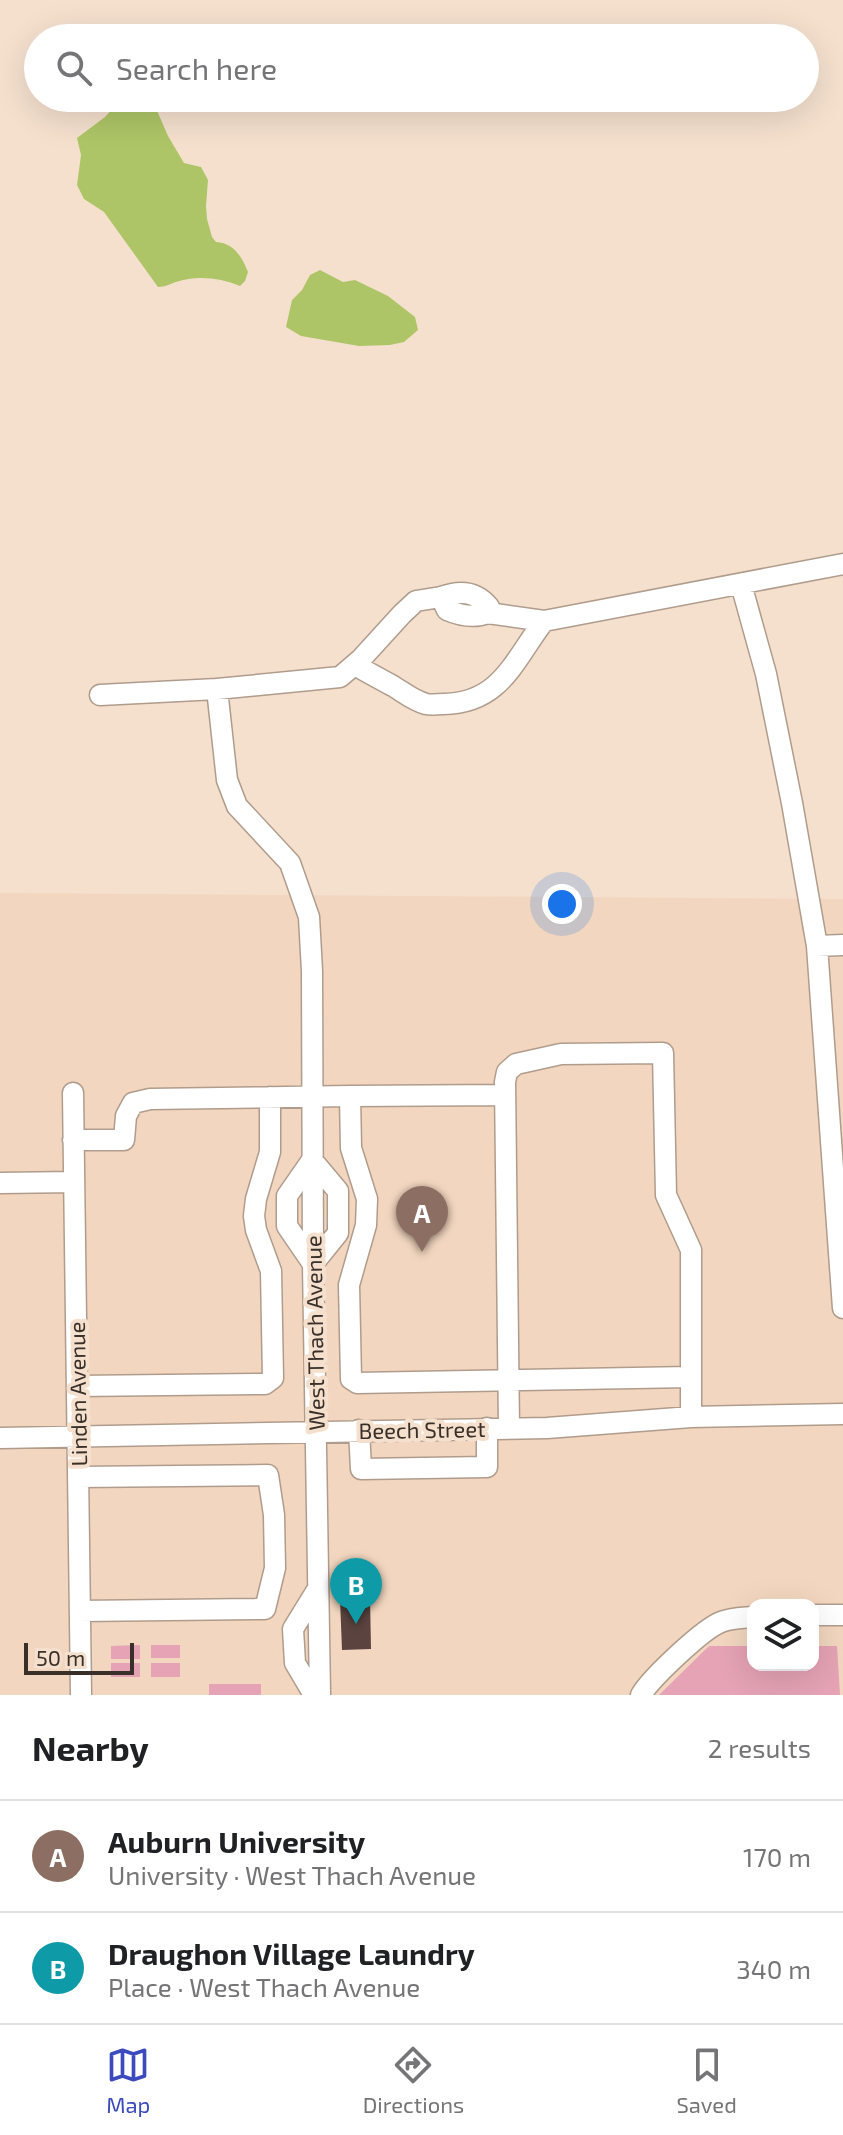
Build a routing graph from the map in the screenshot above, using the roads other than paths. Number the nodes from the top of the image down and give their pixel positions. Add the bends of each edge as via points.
1 (843, 564) edge
2 (741, 584) junction
3 (544, 621) junction
4 (355, 665) junction
5 (217, 689) junction
6 (100, 695) dead end
7 (843, 945) edge
8 (817, 946) junction
9 (73, 1093) dead end
10 (312, 1095) junction
11 (505, 1095) junction
12 (350, 1096) junction
13 (270, 1097) junction
14 (73, 1140) junction
15 (74, 1182) junction
16 (0, 1183) edge
17 (842, 1274) edge
18 (843, 1308) edge
19 (690, 1377) junction
20 (508, 1379) junction
21 (77, 1386) junction
22 (843, 1414) edge
23 (691, 1417) junction
24 (487, 1428) junction
25 (509, 1428) junction
26 (359, 1430) junction
27 (315, 1431) junction
28 (78, 1437) junction
29 (0, 1438) edge
30 (78, 1477) junction
31 (80, 1611) junction
32 (819, 1615) edge
33 (843, 1615) edge
34 (747, 1617) edge
35 (81, 1695) edge
36 (317, 1695) edge
37 (641, 1695) edge

1 - 2 street
2 - 3 street
2 - 8 street via 766,674
3 - 4 street via 488,613 459,615 447,610 441,597 416,601
3 - 4 street via 511,670 474,700 427,704
4 - 5 street via 340,677
5 - 6 street
5 - 10 street, West Thach Avenue via 227,780 237,806 290,863 309,917
7 - 8 street
8 - 17 street
9 - 14 street, Linden Avenue
10 - 12 street
10 - 13 street
10 - 27 street, West Thach Avenue
11 - 12 street
11 - 19 street via 507,1072 516,1064 561,1054 663,1053 666,1195 691,1250
11 - 20 street
12 - 20 street via 351,1148 367,1199 366,1225 349,1285 351,1379
13 - 14 street via 150,1099 133,1103 124,1140
13 - 21 street via 270,1152 254,1216 271,1271 273,1378 265,1384
14 - 15 street, Linden Avenue
15 - 16 street
15 - 21 street, Linden Avenue
17 - 18 street
19 - 20 street
19 - 23 street
20 - 25 street
21 - 28 street, Linden Avenue
22 - 23 street, Beech Street
23 - 25 street, Beech Street
24 - 25 street, Beech Street
24 - 26 street, Beech Street
24 - 26 street via 487,1467 361,1469
26 - 27 street, Beech Street
27 - 28 street, Beech Street
27 - 36 street, West Thach Avenue
28 - 29 street, Beech Street
28 - 30 street, Linden Avenue
30 - 31 street, Linden Avenue
30 - 31 street via 268,1475 275,1568 265,1609
31 - 35 street, Linden Avenue
32 - 33 street
34 - 37 street via 720,1622 652,1679

